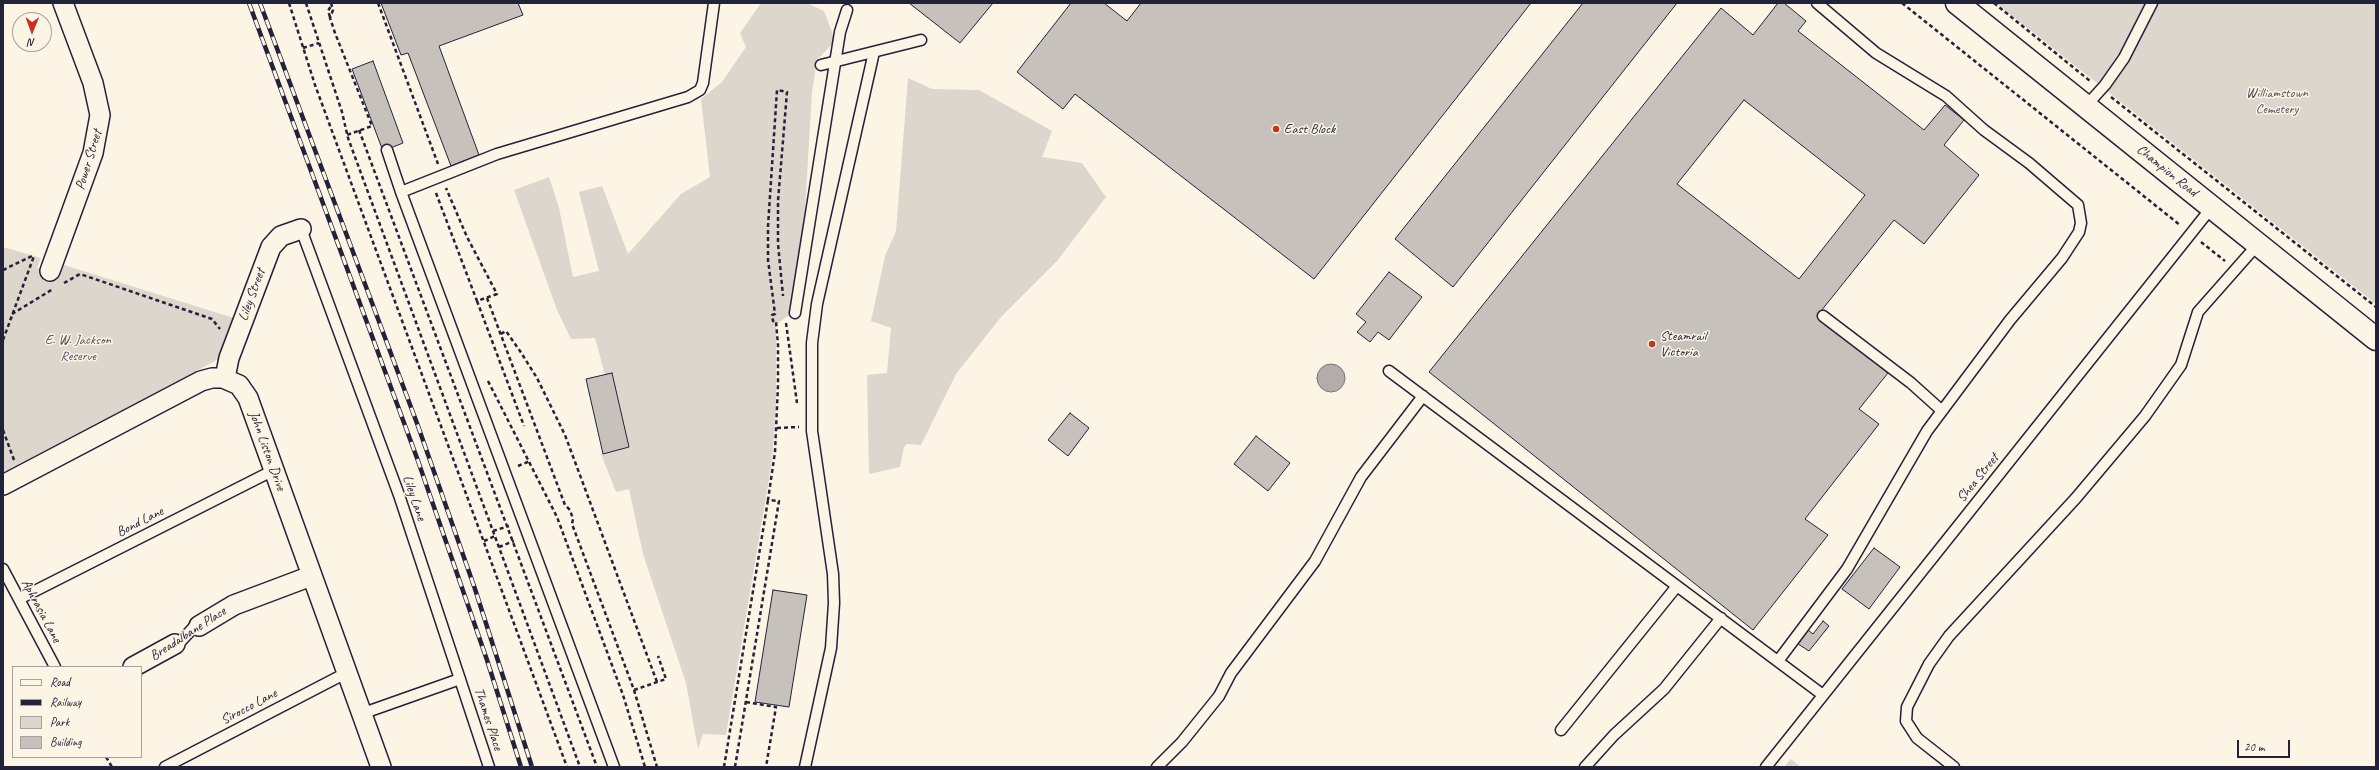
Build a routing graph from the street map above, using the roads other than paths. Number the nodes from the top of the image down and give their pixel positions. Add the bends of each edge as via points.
1 (63, 3) edge
2 (714, 3) edge
3 (1817, 3) edge
4 (1957, 3) edge
5 (2152, 3) edge
6 (847, 10) dead end
7 (921, 40) dead end
8 (874, 52) junction
9 (836, 62) junction
10 (821, 66) dead end
11 (2086, 106) junction
12 (387, 150) dead end
13 (401, 192) junction
14 (2212, 207) junction
15 (301, 229) joint
16 (2258, 244) junction
17 (50, 271) dead end
18 (795, 314) dead end
19 (1823, 316) dead end
20 (2376, 339) edge
21 (1389, 371) dead end
22 (224, 378) junction
23 (1423, 396) junction
24 (1941, 410) junction
25 (274, 470) junction
26 (3, 485) edge
27 (3, 569) edge
28 (311, 576) junction
29 (1677, 586) junction
30 (19, 600) junction
31 (1721, 618) junction
32 (199, 626) joint
33 (175, 644) joint
34 (1778, 661) junction
35 (54, 666) edge
36 (135, 666) edge
37 (346, 673) junction
38 (460, 679) junction
39 (1823, 695) junction
40 (361, 714) junction
41 (1561, 730) dead end
42 (165, 767) edge
43 (381, 767) edge
44 (489, 767) edge
45 (614, 767) edge
46 (805, 767) edge
47 (1157, 767) edge
48 (1585, 767) edge
49 (1766, 767) edge
50 (1954, 767) edge

1 - 17 street, Power Street via 96,95 100,121 92,159
2 - 13 lane via 703,83 697,92 688,97 497,154
3 - 24 lane via 1876,53 1946,96 1984,130 2029,163 2070,198 2078,205 2081,214 2079,232 2062,258 2010,320
4 - 11 street, Champion Road
5 - 11 lane via 2128,52
6 - 9 lane via 840,32
7 - 8 lane
8 - 9 lane
8 - 46 lane via 817,304 812,337 812,431 833,574 834,603 831,648
9 - 10 lane
9 - 18 lane
11 - 14 street, Champion Road
12 - 13 lane
13 - 45 lane
14 - 16 street, Champion Road
14 - 39 lane, Shea Street
15 - 22 street, Liley Street via 281,236 271,247
15 - 38 lane, Liley Lane via 399,495
16 - 20 street, Champion Road
16 - 50 lane via 2198,312 2181,365 2145,416 2076,498 1949,636 1929,664 1907,707 1906,721 1917,738
19 - 24 lane via 1911,383
21 - 23 lane
22 - 25 street, John Liston Drive via 239,385 246,394
22 - 26 street via 201,381
23 - 29 lane
23 - 47 lane via 1362,477 1315,561 1231,673 1219,696 1182,742
24 - 34 lane via 1915,450 1847,569
25 - 28 street, John Liston Drive
25 - 30 lane, Bond Lane
27 - 30 lane, Aphrasia Lane
28 - 32 street, Breadalbane Place via 234,605
28 - 37 street, John Liston Drive
29 - 31 lane
29 - 41 lane
30 - 35 lane, Aphrasia Lane
31 - 34 lane
31 - 48 lane via 1664,689 1614,735
32 - 33 lane, Breadalbane Place via 194,627
33 - 36 street, Breadalbane Place
34 - 39 lane
37 - 40 street, John Liston Drive
37 - 42 lane, Sirocco Lane
38 - 40 lane
38 - 44 lane, Thames Place
39 - 49 lane, Shea Street
40 - 43 street, John Liston Drive

